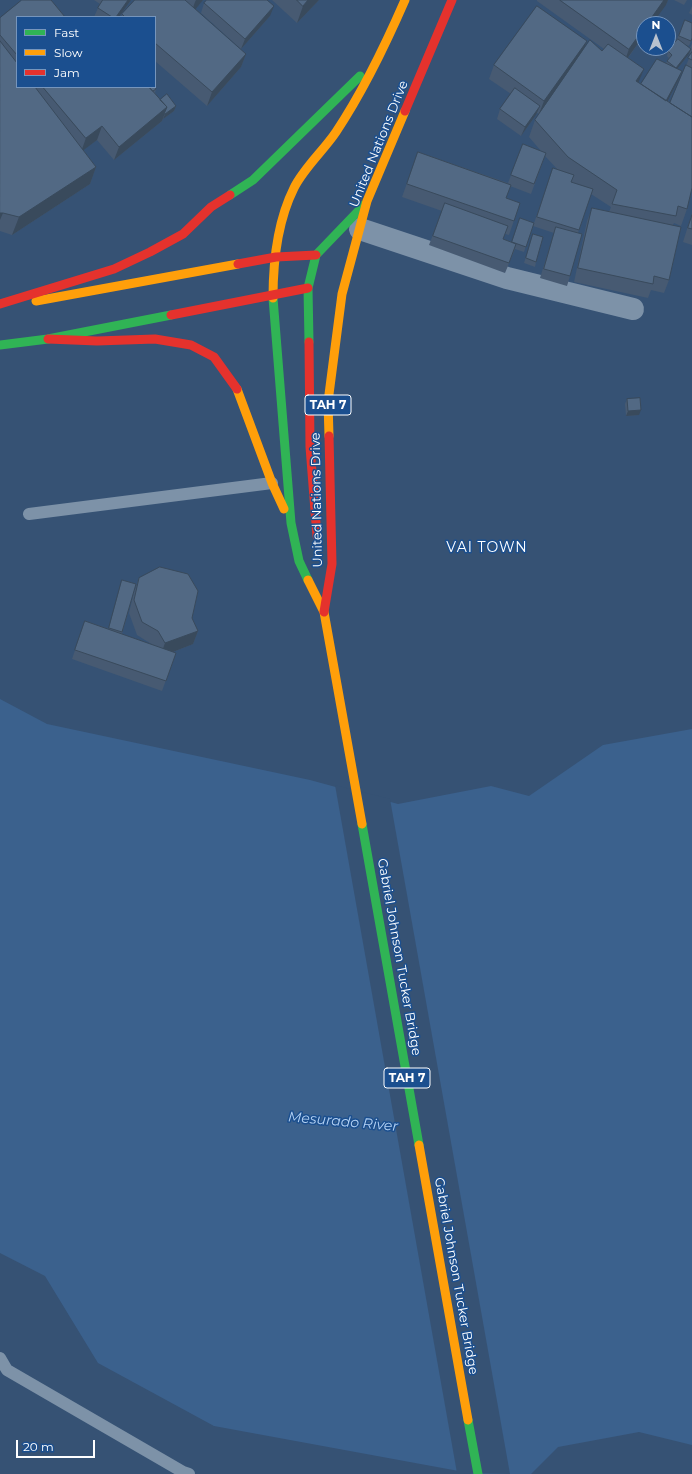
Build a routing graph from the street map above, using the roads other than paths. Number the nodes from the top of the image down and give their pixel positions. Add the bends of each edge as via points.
1 (405, 0) edge
2 (452, 0) edge
3 (381, 56) junction
4 (367, 201) junction
5 (360, 229) junction
6 (316, 255) junction
7 (276, 257) junction
8 (308, 288) junction
9 (273, 296) junction
10 (0, 304) edge
11 (0, 308) edge
12 (633, 309) dead end
13 (48, 339) junction
14 (0, 345) edge
15 (272, 483) junction
16 (29, 514) dead end
17 (290, 523) junction
18 (319, 549) dead end
19 (321, 573) dead end
20 (324, 612) junction
21 (336, 681) joint
22 (0, 1358) edge
23 (189, 1474) edge
24 (478, 1474) edge

1 - 3 main road, United Nations Drive
2 - 4 main road, United Nations Drive / TAH 7
3 - 7 main road, United Nations Drive via 336,132 294,186 282,221
3 - 10 main road via 252,180 212,207 183,234 114,269
4 - 5 main road, United Nations Drive / TAH 7
4 - 6 main road
5 - 12 street via 507,278
5 - 20 main road, United Nations Drive / TAH 7 via 342,294 328,402 332,564
6 - 7 main road
6 - 8 main road
7 - 9 main road, United Nations Drive
7 - 11 main road
8 - 9 main road
8 - 18 main road via 310,447
9 - 13 main road
9 - 17 main road, United Nations Drive
13 - 14 main road
13 - 15 main road via 155,339 191,344 214,357 236,385
15 - 16 lane
15 - 17 main road
17 - 20 main road, United Nations Drive via 299,561
19 - 20 main road
20 - 21 main road, United Nations Drive
21 - 24 main road, Gabriel Johnson Tucker Bridge / TAH 7
22 - 23 lane via 7,1370

